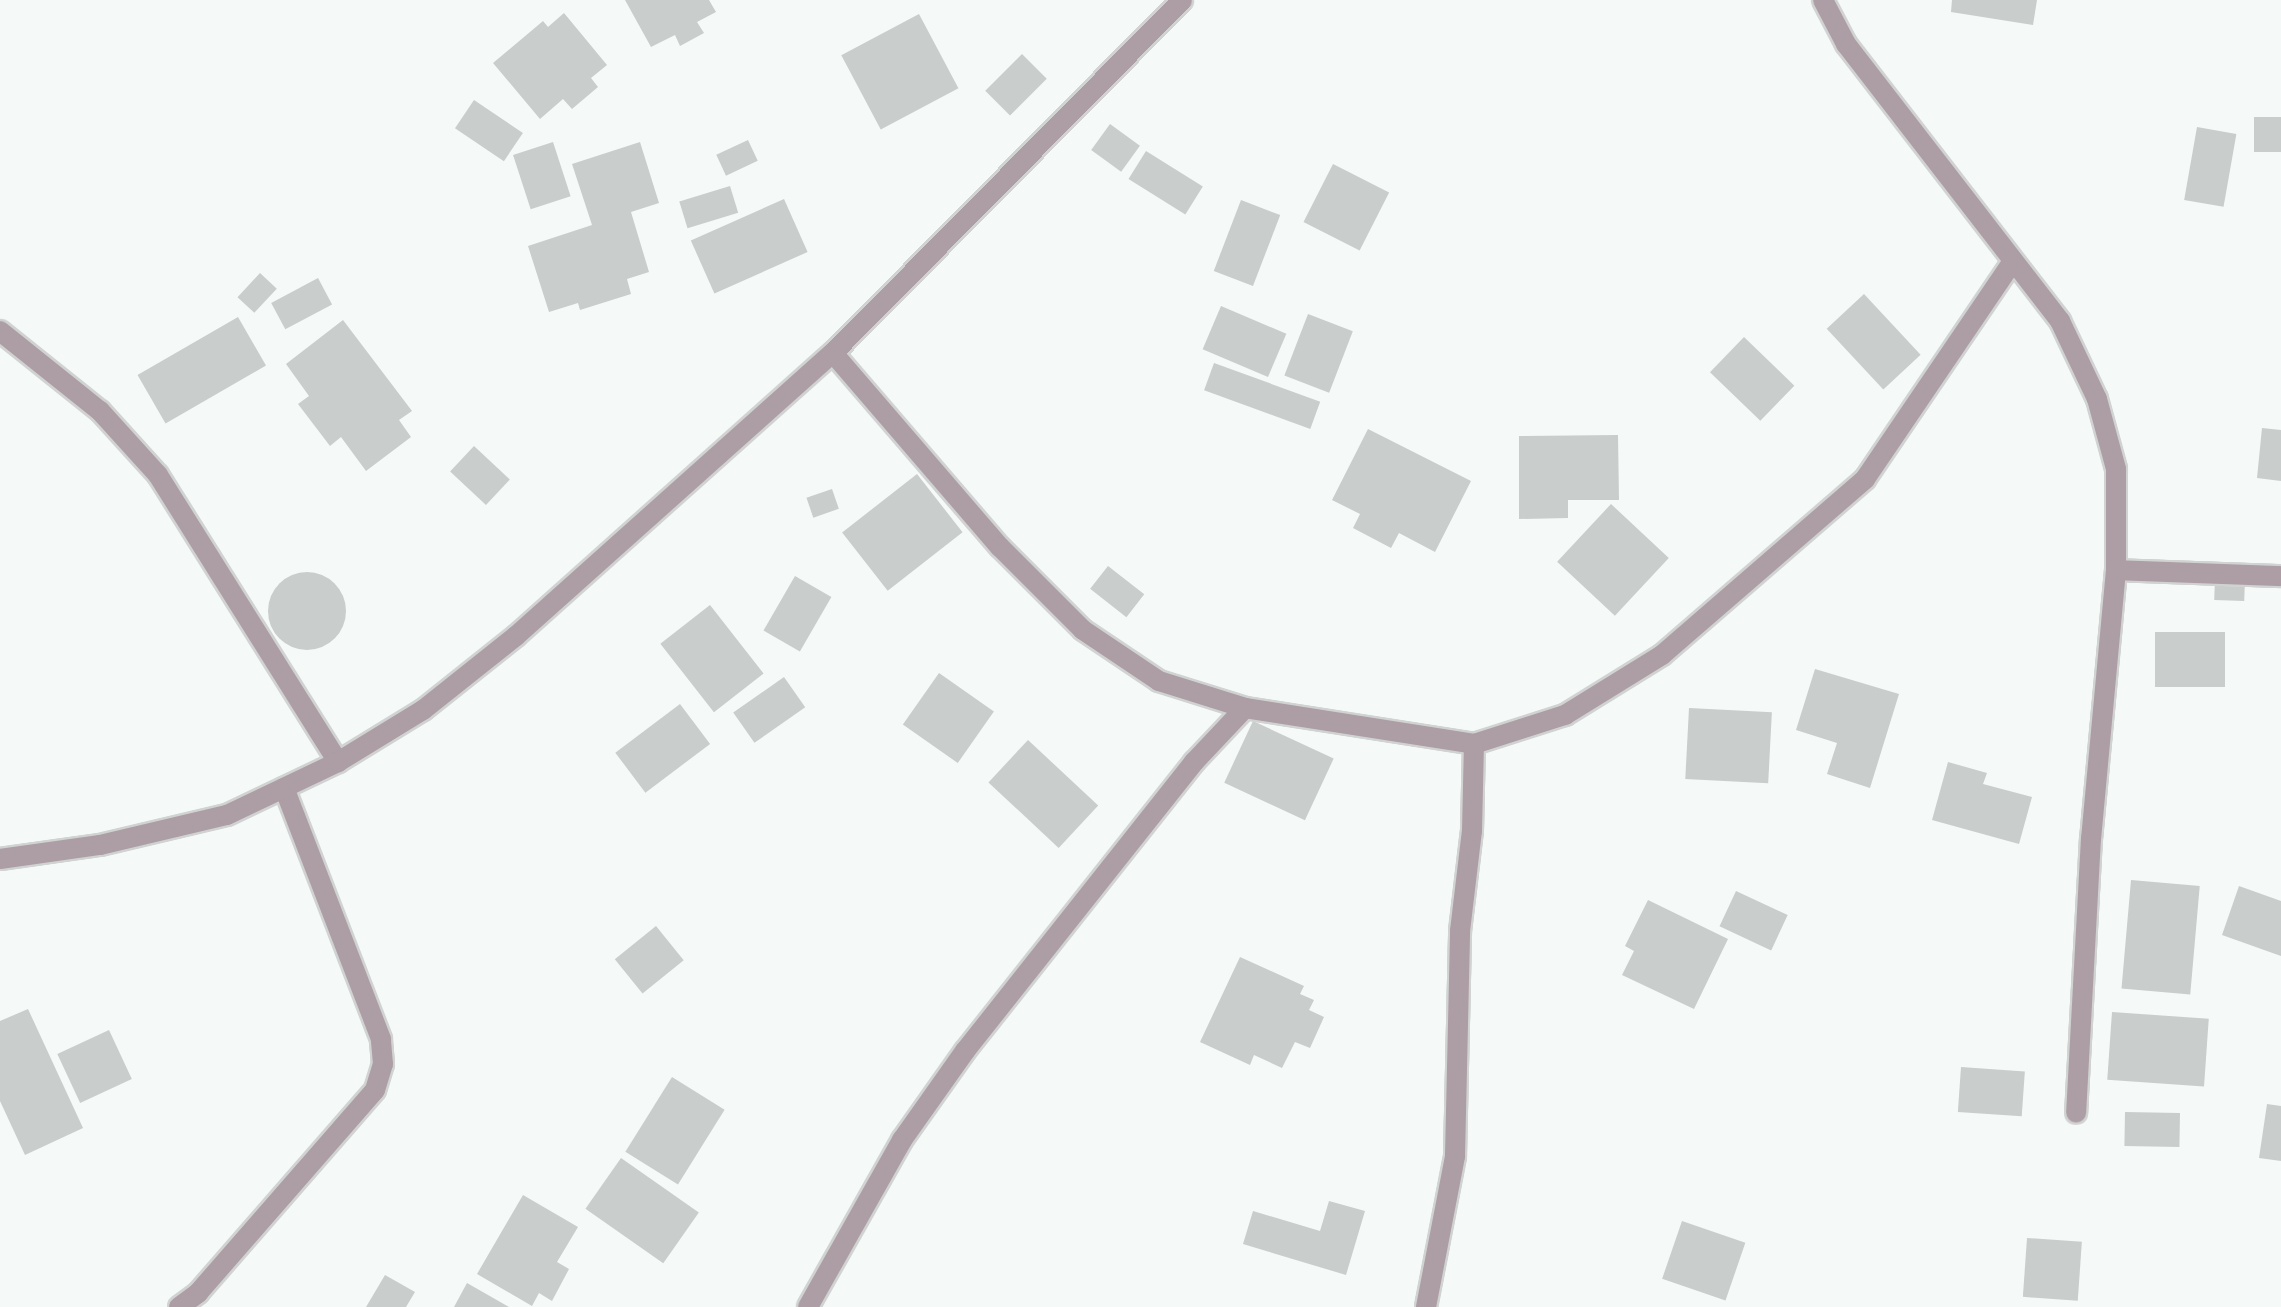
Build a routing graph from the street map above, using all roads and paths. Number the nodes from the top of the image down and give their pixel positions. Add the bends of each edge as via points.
1 (1182, 0) edge
2 (1823, 0) edge
3 (2013, 261) junction
4 (0, 331) edge
5 (833, 353) junction
6 (2116, 570) junction
7 (2281, 576) edge
8 (1245, 708) junction
9 (1474, 744) junction
10 (338, 762) junction
11 (284, 788) junction
12 (0, 859) edge
13 (2076, 1113) dead end
14 (179, 1307) edge
15 (808, 1307) edge
16 (1426, 1307) edge

1 - 5 street
2 - 3 street via 1846,44
3 - 6 street via 2060,321 2097,399 2116,469
3 - 9 street via 1865,479 1662,655 1565,715
4 - 10 street via 100,411 158,475
5 - 8 street via 1000,547 1083,630 1159,681
5 - 10 street via 654,507 516,636 423,710
6 - 7 street
6 - 13 street via 2091,838
8 - 9 street
8 - 15 street via 1194,762 965,1051 902,1140
9 - 16 street via 1472,831 1460,931 1455,1156
10 - 11 street
11 - 12 street via 227,815 100,845
11 - 14 street via 381,1039 383,1064 375,1090 198,1293

